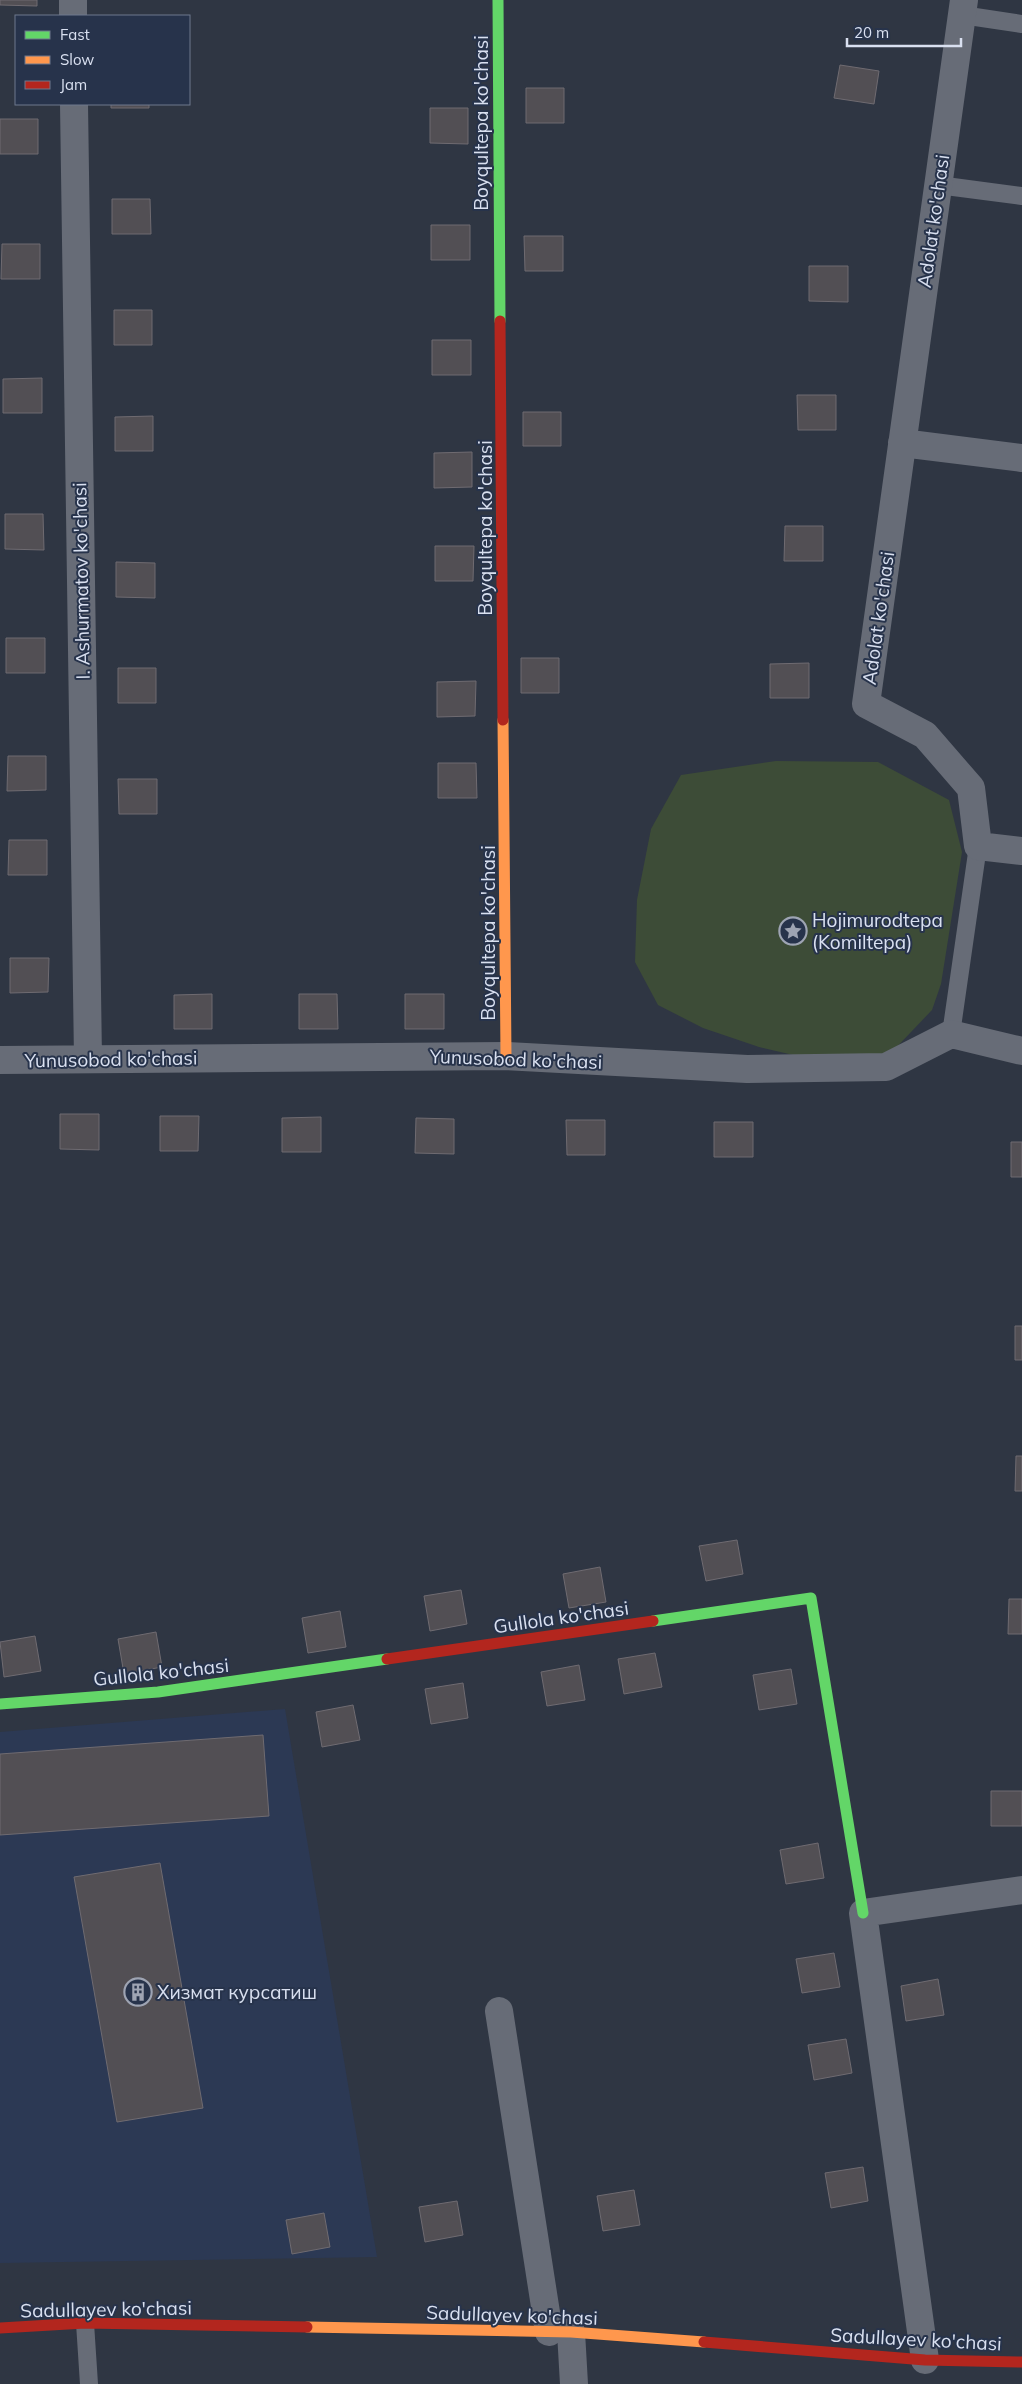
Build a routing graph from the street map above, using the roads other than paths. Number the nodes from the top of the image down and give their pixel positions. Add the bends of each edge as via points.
1 (73, 0) edge
2 (498, 0) edge
3 (963, 8) edge
4 (73, 15) edge
5 (1022, 24) edge
6 (74, 105) edge
7 (938, 185) junction
8 (1022, 196) edge
9 (902, 443) junction
10 (1022, 458) edge
11 (978, 846) junction
12 (1022, 851) edge
13 (951, 1034) junction
14 (1022, 1050) edge
15 (506, 1056) junction
16 (88, 1059) junction
17 (0, 1060) edge
18 (0, 1704) edge
19 (1022, 1890) edge
20 (863, 1913) junction
21 (499, 2010) dead end
22 (85, 2322) junction
23 (0, 2328) edge
24 (560, 2332) junction
25 (925, 2360) junction
26 (1022, 2362) edge
27 (89, 2384) edge
28 (574, 2384) edge

1 - 4 street
2 - 15 street, Boyqultepa ko'chasi
3 - 5 lane
3 - 7 street, Adolat ko'chasi
6 - 16 street, I. Ashurmatov ko'chasi
7 - 8 lane
7 - 9 street, Adolat ko'chasi
9 - 10 street
9 - 11 street, Adolat ko'chasi via 866,704 925,735 971,788
11 - 12 street
11 - 13 lane
13 - 14 street
13 - 15 street, Yunusobod ko'chasi via 886,1067 747,1069
15 - 16 street, Yunusobod ko'chasi
16 - 17 street, Yunusobod ko'chasi
18 - 20 street, Gullola ko'chasi via 158,1692 811,1598
19 - 20 street
20 - 25 street
21 - 24 street
22 - 23 street, Sadullayev ko'chasi
22 - 24 street, Sadullayev ko'chasi
22 - 27 lane
24 - 25 street, Sadullayev ko'chasi
24 - 28 street
25 - 26 street, Sadullayev ko'chasi

